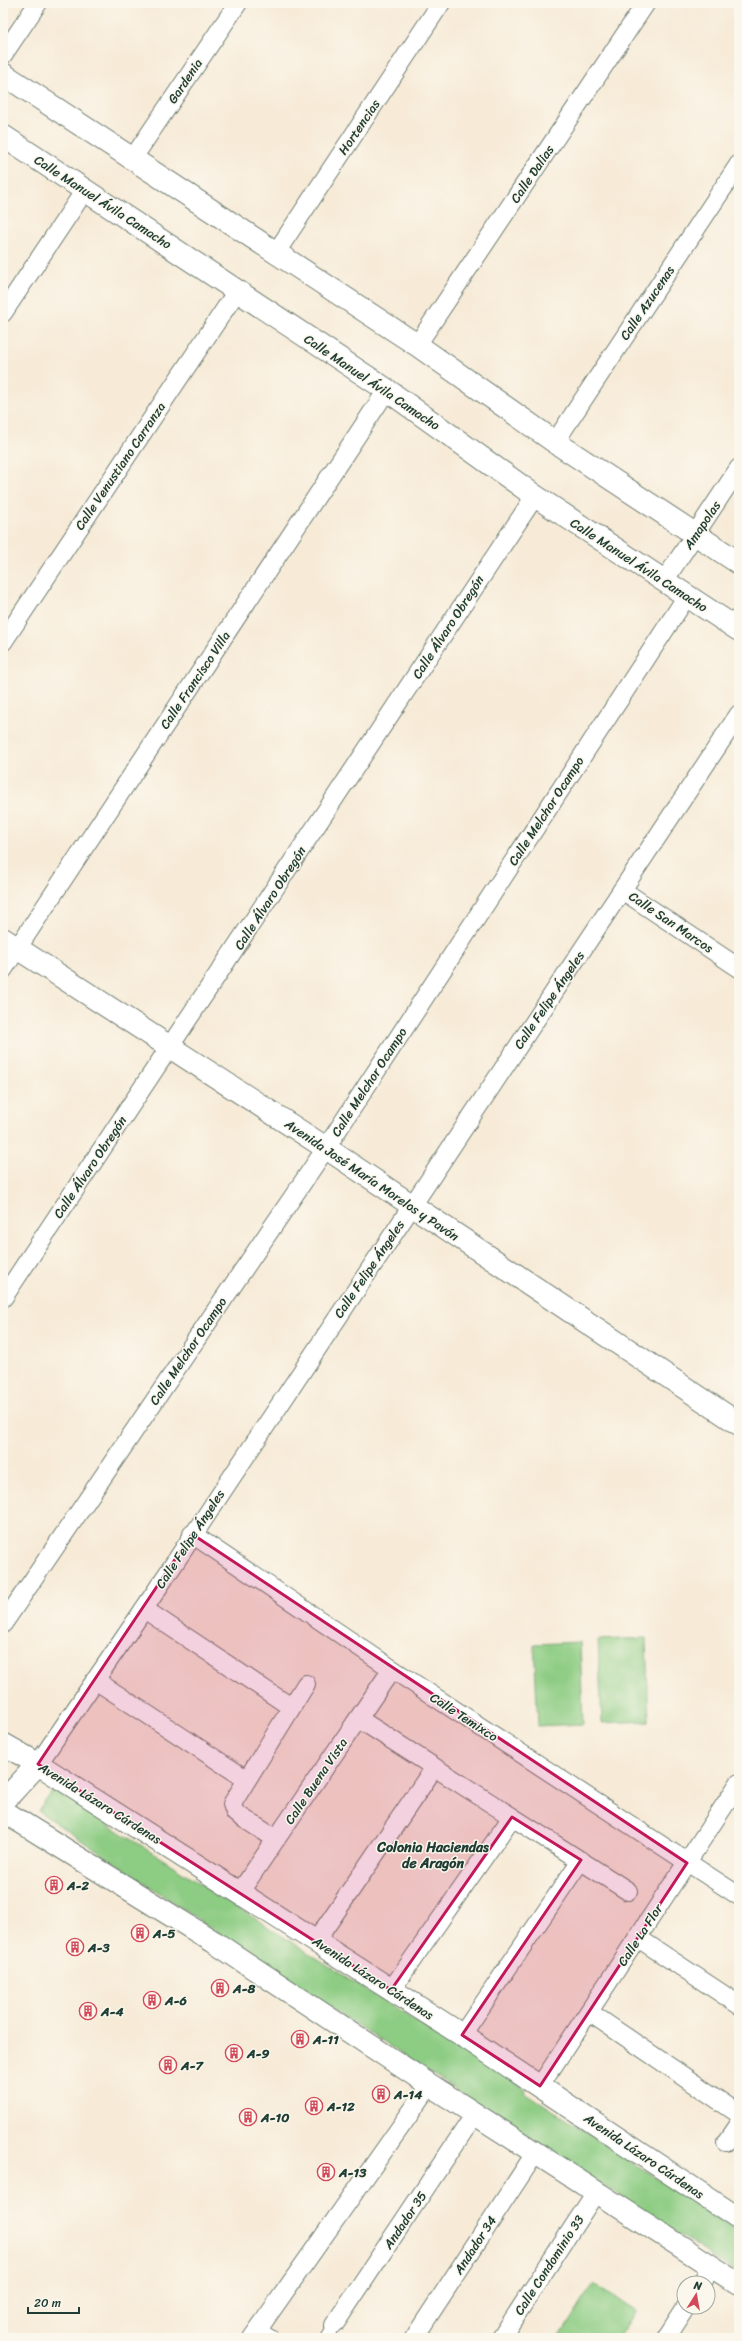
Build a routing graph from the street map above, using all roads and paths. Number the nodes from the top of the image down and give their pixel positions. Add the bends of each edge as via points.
1 (38, 3) edge
2 (238, 3) edge
3 (442, 3) edge
4 (646, 3) edge
5 (3, 55) edge
6 (3, 74) edge
7 (3, 136) edge
8 (133, 158) junction
9 (739, 164) edge
10 (85, 190) junction
11 (276, 251) junction
12 (237, 291) junction
13 (3, 313) edge
14 (417, 345) junction
15 (387, 390) junction
16 (555, 442) junction
17 (739, 468) edge
18 (535, 496) junction
19 (695, 534) junction
20 (739, 563) edge
21 (664, 580) junction
22 (687, 596) junction
23 (739, 630) edge
24 (3, 642) edge
25 (739, 714) edge
26 (622, 890) junction
27 (10, 944) edge
28 (739, 968) edge
29 (3, 970) edge
30 (170, 1048) junction
31 (326, 1148) junction
32 (410, 1206) junction
33 (3, 1298) edge
34 (739, 1424) edge
35 (192, 1534) junction
36 (144, 1609) junction
37 (3, 1624) edge
38 (392, 1669) junction
39 (95, 1680) junction
40 (306, 1684) dead end
41 (291, 1706) junction
42 (359, 1718) junction
43 (3, 1744) edge
44 (38, 1764) junction
45 (434, 1768) junction
46 (246, 1779) junction
47 (739, 1783) edge
48 (3, 1802) edge
49 (3, 1811) edge
50 (512, 1817) junction
51 (276, 1839) junction
52 (581, 1860) junction
53 (687, 1863) junction
54 (240, 1892) junction
55 (628, 1892) dead end
56 (739, 1896) edge
57 (638, 1938) junction
58 (316, 1941) junction
59 (391, 1990) junction
60 (739, 2005) edge
61 (589, 2012) junction
62 (462, 2035) junction
63 (430, 2085) junction
64 (540, 2086) junction
65 (475, 2114) junction
66 (739, 2114) edge
67 (739, 2123) edge
68 (726, 2142) dead end
69 (536, 2152) junction
70 (596, 2192) junction
71 (738, 2217) edge
72 (706, 2275) edge
73 (716, 2278) edge
74 (739, 2284) edge
75 (681, 2315) edge
76 (331, 2332) edge
77 (261, 2335) edge
78 (414, 2338) edge
79 (501, 2338) edge
80 (666, 2338) edge

1 - 5 street
2 - 8 street, Gardenia
3 - 11 street, Hortencias
4 - 14 street, Calle Dalias
6 - 8 street
7 - 10 street, Calle Manuel Ávila Camacho
8 - 11 street
9 - 16 street, Calle Azucenas
10 - 12 street, Calle Manuel Ávila Camacho
10 - 13 street
11 - 14 street
12 - 15 street, Calle Manuel Ávila Camacho
12 - 24 street, Calle Venustiano Carranza
14 - 16 street
15 - 18 street, Calle Manuel Ávila Camacho
15 - 27 street, Calle Francisco Villa
16 - 19 street
17 - 19 street, Amapolas
18 - 21 street, Calle Manuel Ávila Camacho
18 - 30 street, Calle Álvaro Obregón
19 - 20 street
19 - 21 street, Amapolas
21 - 22 street, Calle Manuel Ávila Camacho
22 - 23 street, Calle Manuel Ávila Camacho
22 - 31 street, Calle Melchor Ocampo
25 - 26 street, Calle Felipe Ángeles
26 - 28 street, Calle San Marcos
26 - 32 street, Calle Felipe Ángeles
27 - 29 street, Calle Francisco Villa
27 - 30 street, Avenida José María Morelos y Pavón
30 - 31 street, Avenida José María Morelos y Pavón
30 - 33 street, Calle Álvaro Obregón
31 - 32 street, Avenida José María Morelos y Pavón
31 - 37 street, Calle Melchor Ocampo
32 - 34 street, Avenida José María Morelos y Pavón
32 - 35 street, Calle Felipe Ángeles
35 - 36 street, Calle Felipe Ángeles
35 - 38 street, Calle Temixco
36 - 39 street, Calle Felipe Ángeles
36 - 41 street
38 - 42 street, Calle Buena Vista
38 - 53 street, Calle Temixco
39 - 44 street, Calle Felipe Ángeles
39 - 46 street
40 - 41 street
41 - 46 street
42 - 45 street
42 - 51 street, Calle Buena Vista
43 - 44 street, Avenida Lázaro Cárdenas
44 - 48 street
44 - 54 street, Avenida Lázaro Cárdenas
45 - 50 street
45 - 58 street
46 - 51 street via 233,1800 233,1810
47 - 53 street, Calle La Flor
49 - 63 street via 214,1942
50 - 52 street
50 - 59 street
51 - 54 street, Calle Buena Vista
52 - 55 street
52 - 62 street
53 - 56 street, Calle Temixco
53 - 57 street, Calle La Flor
54 - 58 street, Avenida Lázaro Cárdenas
57 - 60 street
57 - 61 street, Calle La Flor
58 - 59 street, Avenida Lázaro Cárdenas
59 - 62 street, Avenida Lázaro Cárdenas
61 - 64 street, Calle La Flor
61 - 66 street
62 - 64 street, Avenida Lázaro Cárdenas
63 - 65 street
63 - 77 street
64 - 71 street, Avenida Lázaro Cárdenas
65 - 69 street
65 - 76 street, Andador 35
67 - 68 street
69 - 70 street
69 - 78 street, Andador 34
70 - 72 street
70 - 79 street, Calle Condominio 33
73 - 74 street
75 - 80 street

